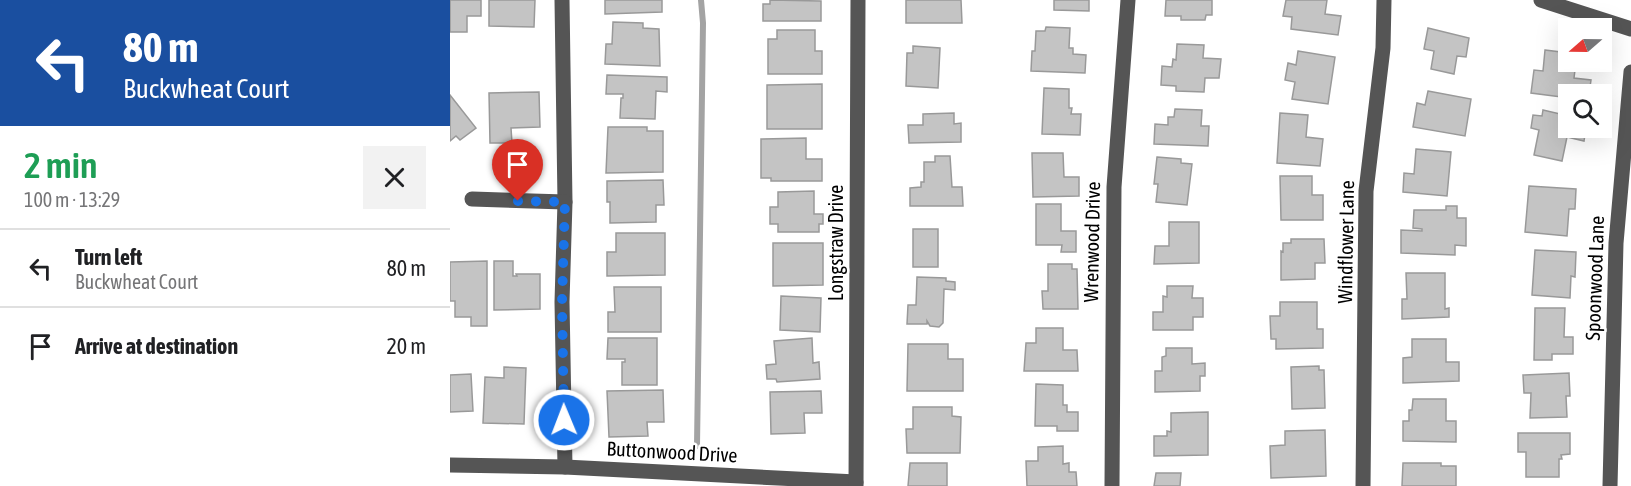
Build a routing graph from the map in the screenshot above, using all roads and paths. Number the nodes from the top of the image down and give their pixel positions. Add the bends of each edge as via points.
1 (562, 0) edge
2 (858, 0) edge
3 (1128, 0) edge
4 (1384, 0) edge
5 (1541, 0) edge
6 (1631, 28) edge
7 (1631, 72) edge
8 (472, 199) dead end
9 (565, 202) junction
10 (450, 465) edge
11 (565, 467) junction
12 (856, 484) edge
13 (1112, 486) edge
14 (1363, 486) edge
15 (1610, 486) edge

1 - 9 street
2 - 12 street, Longstraw Drive
3 - 13 street, Wrenwood Drive via 1114,187
4 - 14 street, Windflower Lane via 1383,48 1366,191
5 - 6 street
7 - 15 street, Spoonwood Lane via 1616,243
8 - 9 street
9 - 11 street
10 - 11 street, Buttonwood Drive
11 - 12 street, Buttonwood Drive

